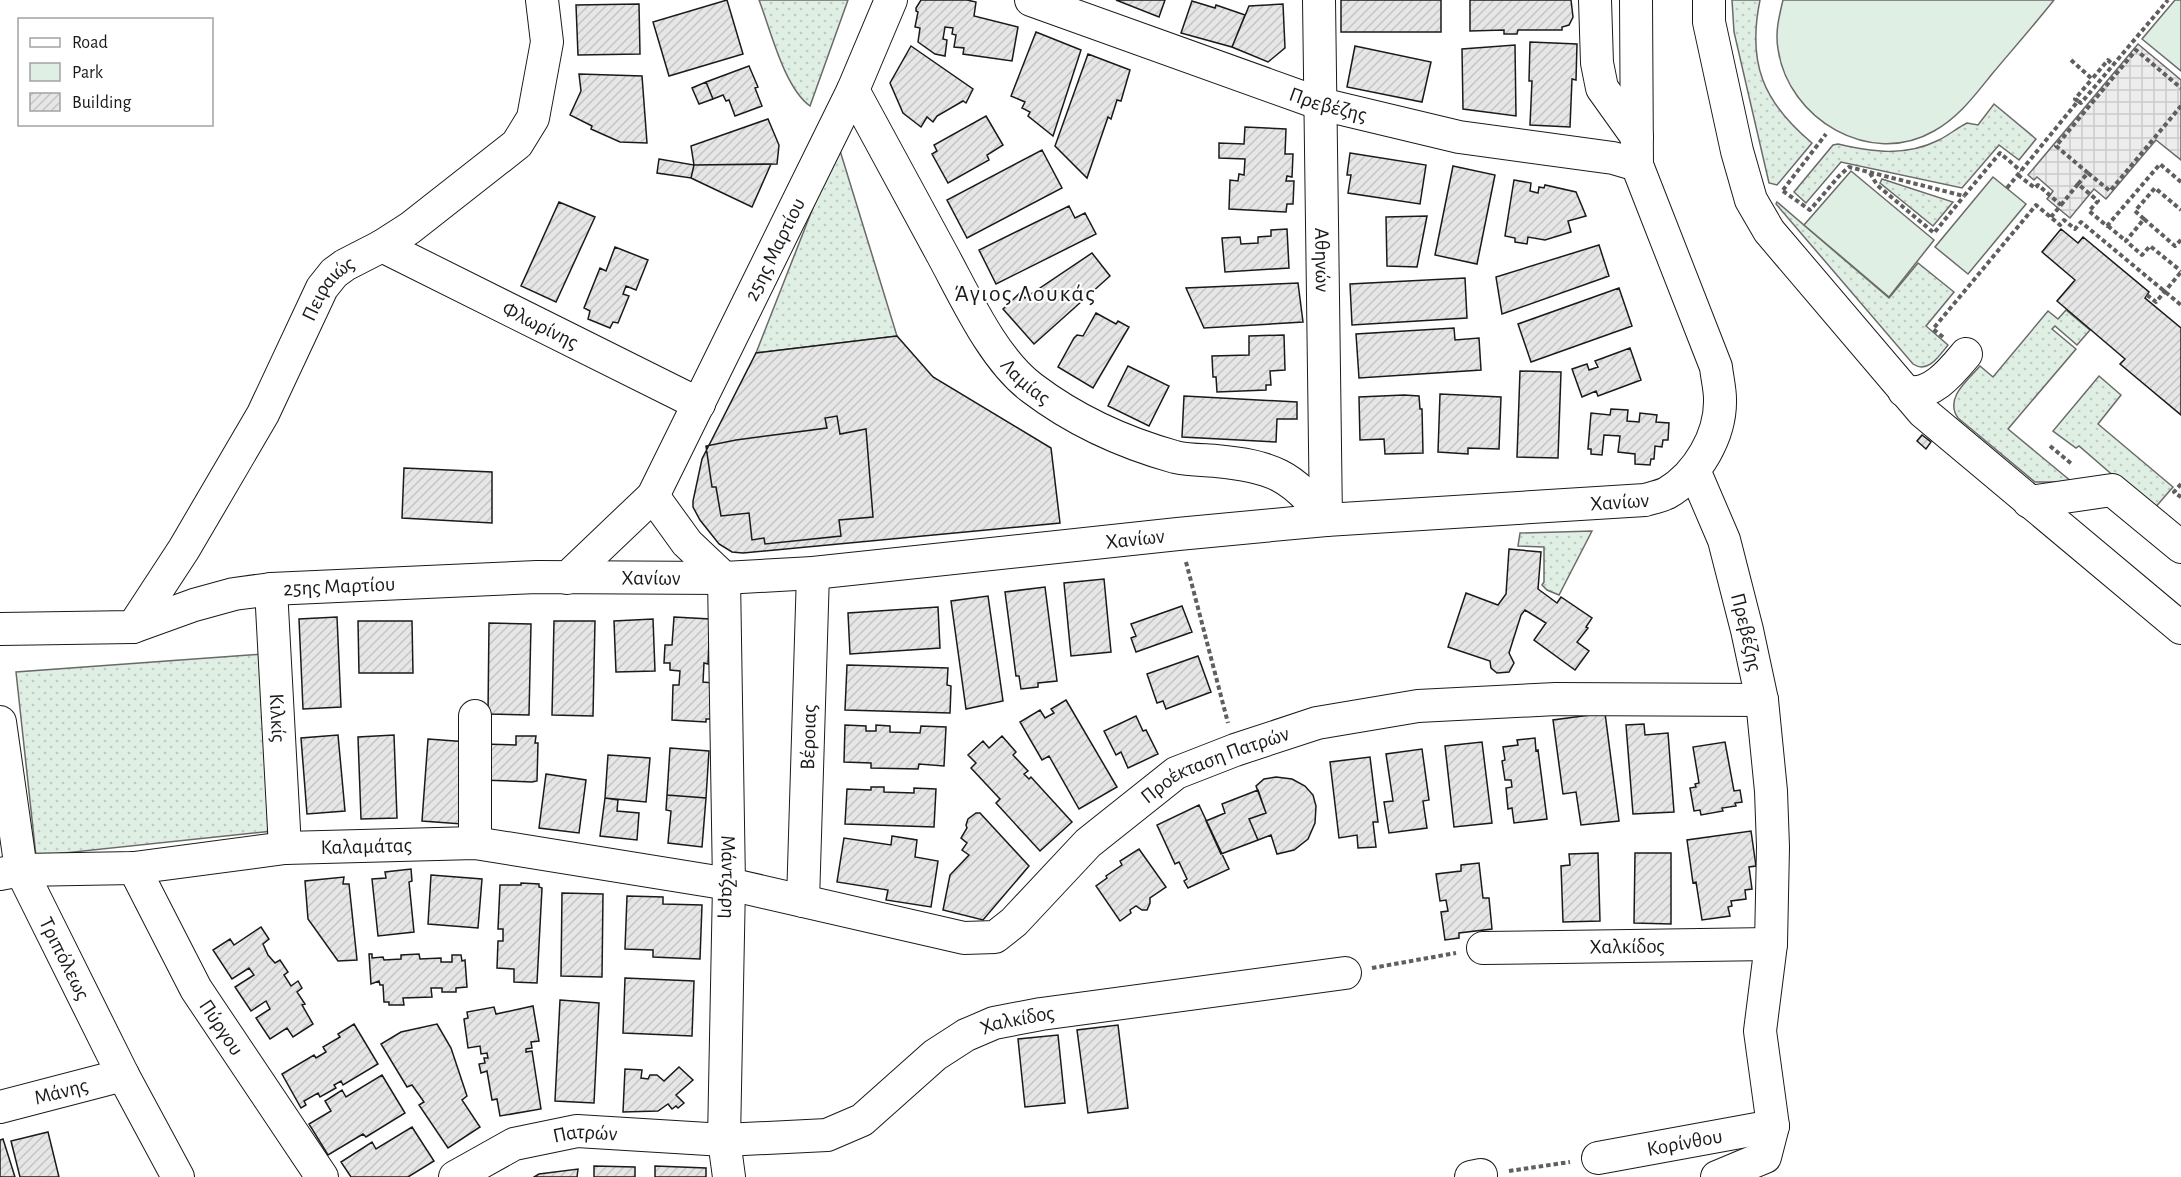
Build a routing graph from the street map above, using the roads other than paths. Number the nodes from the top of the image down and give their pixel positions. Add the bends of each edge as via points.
1 (542, 0) edge
2 (891, 0) edge
3 (1031, 0) edge
4 (1319, 0) edge
5 (1595, 0) edge
6 (1636, 0) edge
7 (1709, 0) edge
8 (853, 90) junction
9 (1321, 104) junction
10 (1637, 151) junction
11 (382, 246) junction
12 (1956, 346) road end
13 (1904, 391) junction
14 (699, 404) junction
15 (1694, 470) junction
16 (653, 496) junction
17 (2029, 502) junction
18 (1326, 520) junction
19 (2181, 547) edge
20 (813, 573) junction
21 (567, 578) junction
22 (724, 578) junction
23 (271, 588) junction
24 (133, 627) junction
25 (2181, 628) edge
26 (0, 629) edge
27 (1762, 700) junction
28 (475, 716) dead end
29 (0, 722) edge
30 (475, 843) junction
31 (285, 848) junction
32 (134, 868) junction
33 (11, 872) edge
34 (729, 884) junction
35 (803, 901) junction
36 (1771, 944) junction
37 (1483, 948) road end
38 (1345, 973) road end
39 (123, 1075) junction
40 (0, 1107) edge
41 (1773, 1126) junction
42 (724, 1140) junction
43 (1598, 1158) road end
44 (178, 1177) edge
45 (322, 1177) edge
46 (455, 1177) edge
47 (729, 1177) edge
48 (1717, 1177) edge

1 - 11 street, Πειραιώς via 547,42 533,118 517,144
2 - 8 street, 25ης Μαρτίου
3 - 9 street, Πρεβέζης
4 - 9 street, Αθηνών
5 - 10 street via 1597,63 1602,88
6 - 10 street
7 - 13 street via 1715,53 1737,151 1755,209
8 - 14 street, 25ης Μαρτίου
8 - 18 street, Λαμίας via 979,322 1008,364 1031,388 1092,426 1134,443 1177,457 1260,467 1279,474 1311,498
9 - 10 street, Πρεβέζης via 1459,137 1613,158
9 - 18 street, Αθηνών
10 - 15 street via 1716,367 1720,399 1717,427
11 - 14 street, Φλωρίνης
11 - 24 street, Πειραιώς via 345,265 322,288 263,414
12 - 13 street via 1939,382 1920,392
13 - 17 street via 1923,412
14 - 16 street, 25ης Μαρτίου
15 - 18 street, Χανίων via 1666,494 1645,500
15 - 27 street, Πρεβέζης via 1724,540
16 - 21 street, 25ης Μαρτίου
16 - 22 street via 687,543
17 - 19 street via 2112,490
17 - 25 street
18 - 20 street, Χανίων
20 - 22 street, Χανίων
20 - 35 street, Βέροιας
21 - 22 street, Χανίων
21 - 23 street, 25ης Μαρτίου
22 - 34 street, Μάντζαρη
23 - 24 street, 25ης Μαρτίου via 194,605
23 - 31 street, Κιλκίς
24 - 26 street, 25ης Μαρτίου
27 - 35 street, Προέκταση Πατρών via 1556,699 1418,706 1317,723 1176,773 1088,843 995,937 964,938
27 - 36 street, Πρεβέζης via 1771,791
28 - 30 street
29 - 33 street, Τριπόλεως
30 - 31 street, Καλαμάτας
30 - 34 street, Καλαμάτας
31 - 32 street, Καλαμάτας
32 - 33 street, Καλαμάτας
32 - 45 street, Πύργου via 196,989
33 - 39 street, Τριπόλεως
34 - 35 street, Προέκταση Πατρών
34 - 42 street, Μάντζαρη
36 - 37 street, Χαλκίδος
36 - 41 street, Πρεβέζης via 1760,1031
38 - 42 street, Χαλκίδος via 994,1023 935,1055 862,1120 827,1135
39 - 40 street, Μάνης
39 - 44 street, Τριπόλεως
41 - 43 street, Κορίνθου
41 - 48 street via 1765,1157
42 - 46 street, Πατρών via 577,1131 514,1144
42 - 47 street, Μάντζαρη

